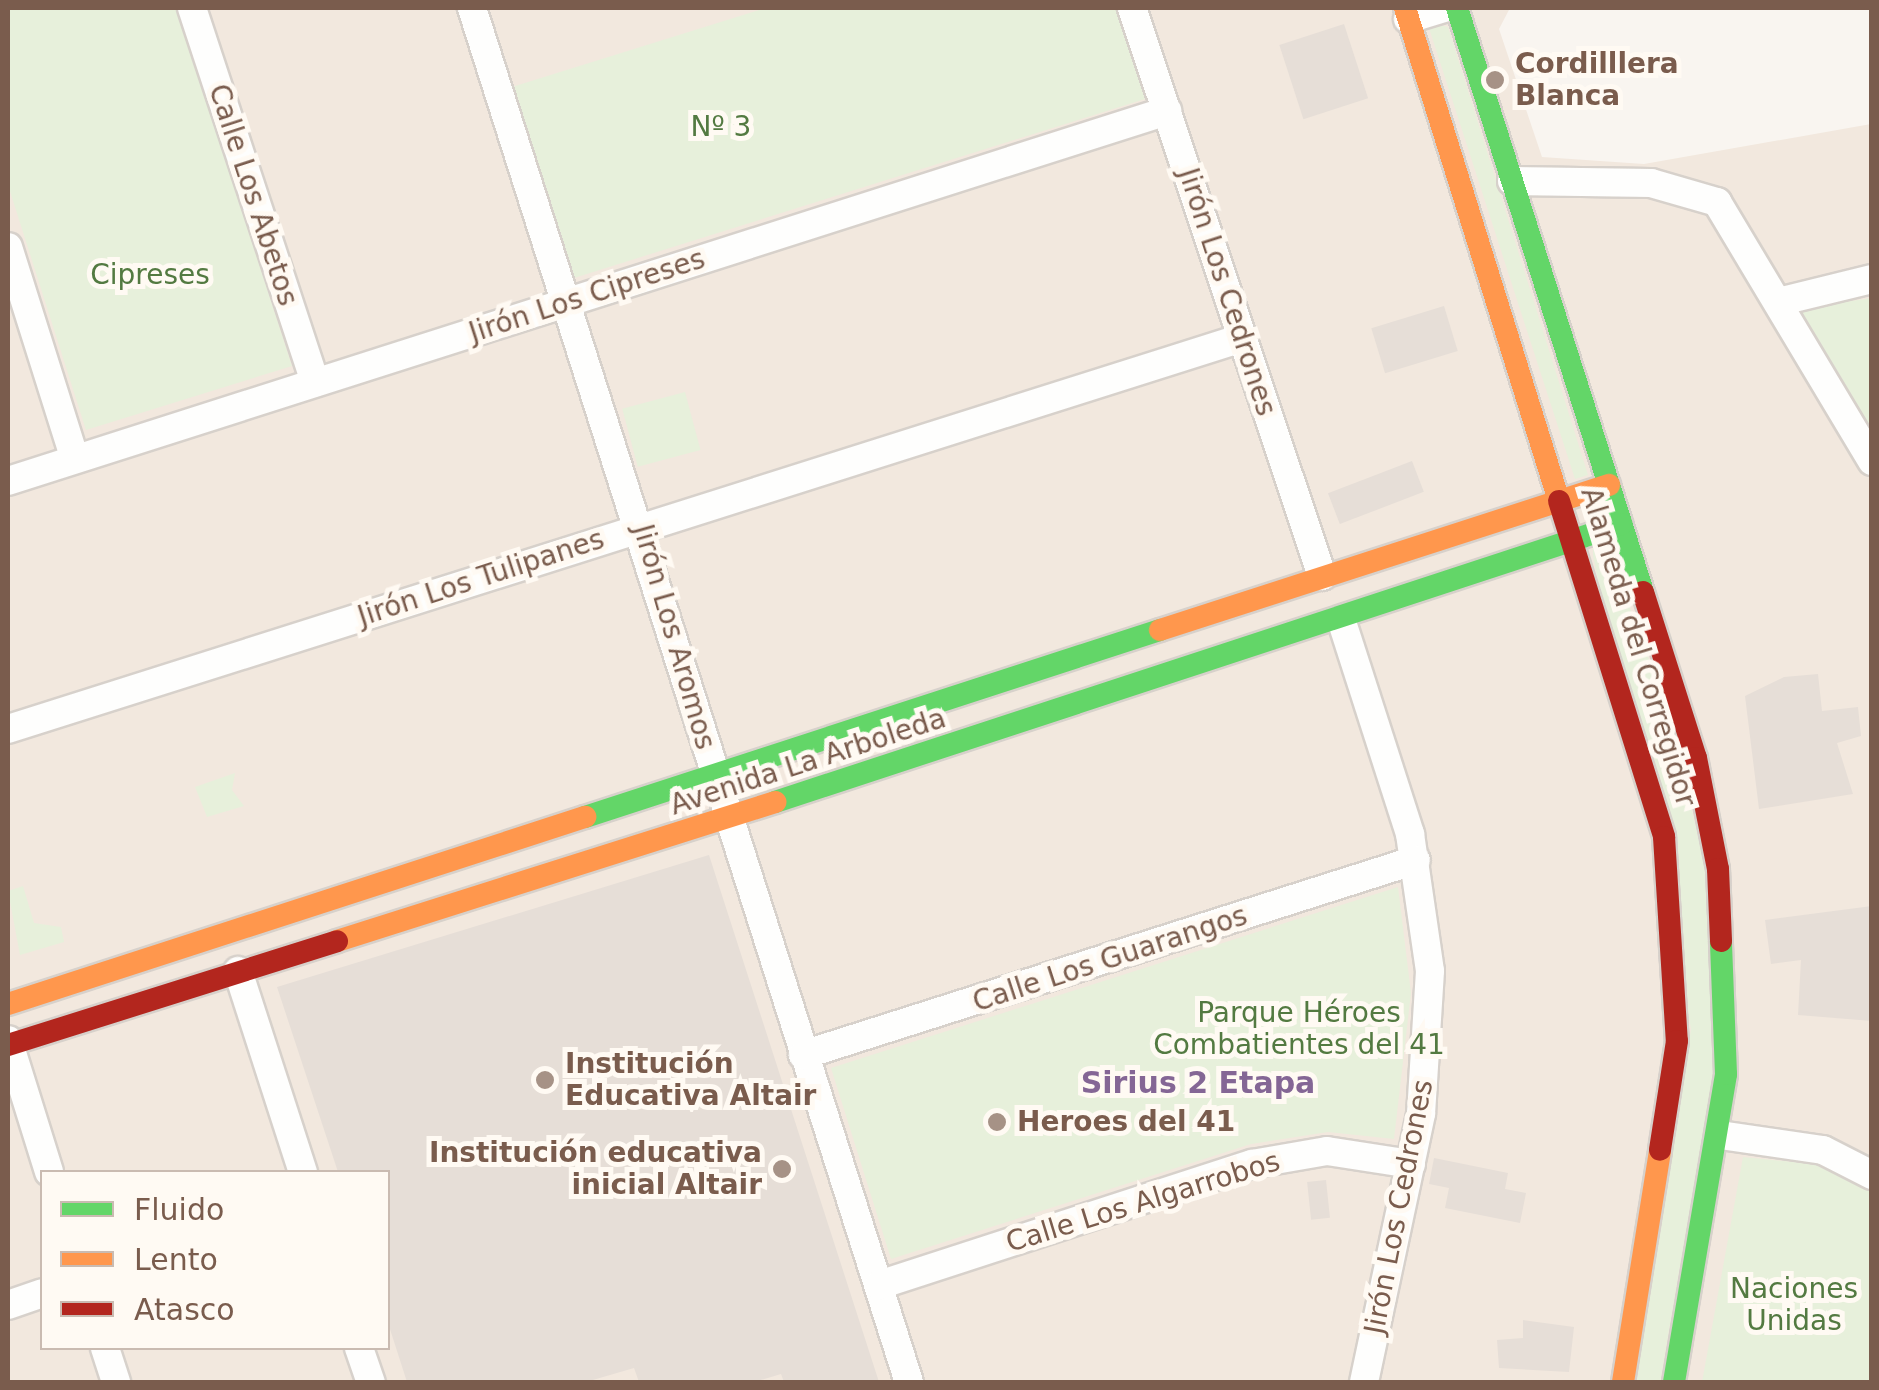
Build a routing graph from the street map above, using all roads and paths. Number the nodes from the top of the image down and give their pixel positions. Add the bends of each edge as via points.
1 (192, 8) edge
2 (472, 8) edge
3 (1132, 8) edge
4 (1443, 8) edge
5 (1457, 8) edge
6 (1407, 13) edge
7 (1167, 111) junction
8 (1512, 181) junction
9 (8, 247) edge
10 (1872, 279) edge
11 (1782, 301) junction
12 (569, 304) junction
13 (1242, 338) junction
14 (315, 382) junction
15 (75, 459) junction
16 (1872, 461) edge
17 (8, 481) edge
18 (1610, 485) junction
19 (1562, 501) junction
20 (1622, 524) junction
21 (643, 526) junction
22 (1575, 540) junction
23 (1322, 576) junction
24 (1342, 622) junction
25 (8, 730) edge
26 (713, 770) junction
27 (729, 819) junction
28 (1416, 860) junction
29 (238, 971) junction
30 (8, 1004) edge
31 (8, 1043) edge
32 (804, 1055) junction
33 (1720, 1135) junction
34 (1411, 1164) junction
35 (49, 1170) edge
36 (302, 1170) edge
37 (1872, 1174) edge
38 (879, 1284) junction
39 (40, 1294) edge
40 (8, 1305) edge
41 (106, 1350) edge
42 (361, 1350) edge
43 (116, 1382) edge
44 (371, 1382) edge
45 (909, 1382) edge
46 (1364, 1382) edge
47 (1623, 1382) edge
48 (1674, 1382) edge

1 - 14 street, Calle Los Abetos
2 - 12 street, Jirón Los Aromos
3 - 7 street, Jirón Los Cedrones
4 - 6 street
5 - 8 street, Alameda del Corregidor
6 - 19 street, Alameda del Corregidor
7 - 12 street, Jirón Los Cipreses
7 - 13 street, Jirón Los Cedrones
8 - 11 street via 1688,188 1717,202
8 - 18 street, Alameda del Corregidor
9 - 15 street
10 - 11 street
11 - 16 street
12 - 14 street, Jirón Los Cipreses
12 - 21 street, Jirón Los Aromos
13 - 21 street, Jirón Los Tulipanes
13 - 23 street, Jirón Los Cedrones
14 - 15 street, Jirón Los Cipreses
15 - 17 street, Jirón Los Cipreses
18 - 19 street, Avenida La Arboleda
18 - 20 street, Alameda del Corregidor
19 - 22 street, Alameda del Corregidor
19 - 23 street, Avenida La Arboleda
20 - 22 street, Avenida La Arboleda
20 - 33 street, Alameda del Corregidor via 1696,758 1715,850 1729,1020
21 - 25 street, Jirón Los Tulipanes
21 - 26 street, Jirón Los Aromos
22 - 24 street, Avenida La Arboleda
22 - 47 street, Alameda del Corregidor via 1664,837 1677,974 1672,1108
23 - 26 street, Avenida La Arboleda
24 - 27 street, Avenida La Arboleda
24 - 28 street, Jirón Los Cedrones
26 - 27 street, Jirón Los Aromos
26 - 30 street, Avenida La Arboleda
27 - 29 street, Avenida La Arboleda
27 - 32 street, Jirón Los Aromos
28 - 32 street, Calle Los Guarangos
28 - 34 street, Jirón Los Cedrones via 1430,1028
29 - 31 street, Avenida La Arboleda
29 - 36 street
31 - 35 street
32 - 38 street, Jirón Los Aromos
33 - 37 street via 1823,1150
33 - 48 street, Alameda del Corregidor
34 - 38 street, Calle Los Algarrobos via 1327,1151 1252,1164
34 - 46 street, Jirón Los Cedrones
38 - 45 street, Jirón Los Aromos
39 - 40 street
41 - 43 street
42 - 44 street

